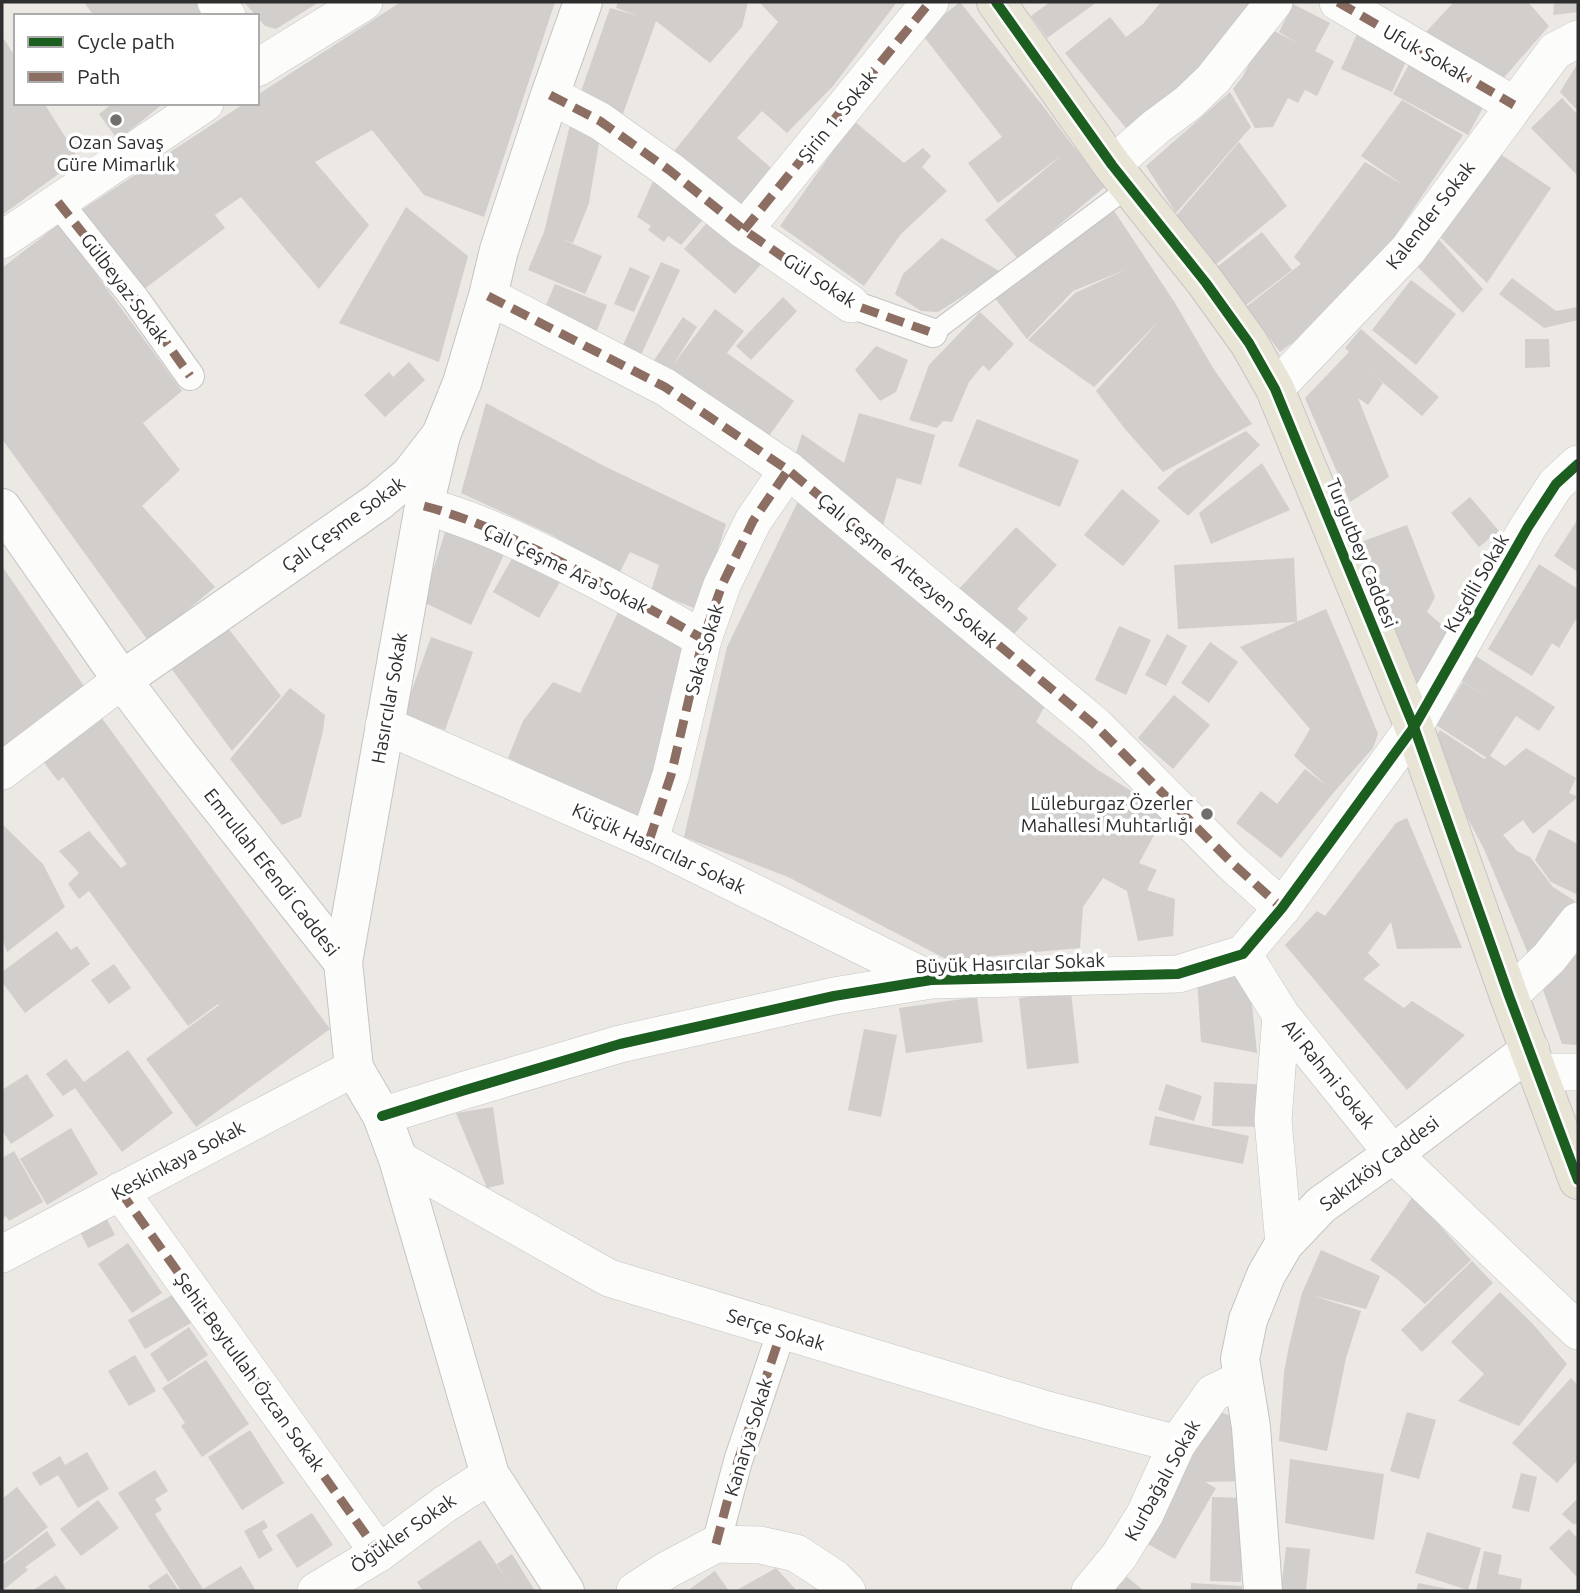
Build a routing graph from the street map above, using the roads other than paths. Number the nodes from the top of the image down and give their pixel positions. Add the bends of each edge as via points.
1 (364, 2) edge
2 (583, 2) edge
3 (930, 2) edge
4 (1274, 2) edge
5 (1338, 2) edge
6 (1010, 9) edge
7 (1578, 39) edge
8 (259, 63) edge
9 (550, 95) junction
10 (202, 105) edge
11 (1514, 105) junction
12 (1121, 176) junction
13 (58, 202) junction
14 (744, 230) junction
15 (2, 240) edge
16 (488, 296) junction
17 (851, 304) joint
18 (933, 333) joint
19 (190, 376) dead end
20 (1275, 388) junction
21 (441, 435) junction
22 (1578, 464) edge
23 (788, 470) junction
24 (424, 506) junction
25 (2, 508) edge
26 (703, 639) junction
27 (122, 680) junction
28 (384, 725) junction
29 (1414, 727) junction
30 (2, 771) edge
31 (649, 841) junction
32 (1282, 908) junction
33 (1578, 922) edge
34 (1243, 954) junction
35 (343, 962) junction
36 (931, 980) junction
37 (1509, 996) junction
38 (1281, 1015) junction
39 (1534, 1061) junction
40 (354, 1068) junction
41 (1578, 1072) edge
42 (382, 1116) junction
43 (1393, 1154) junction
44 (398, 1159) junction
45 (1578, 1181) edge
46 (120, 1191) junction
47 (1284, 1244) junction
48 (2, 1254) edge
49 (782, 1331) junction
50 (1578, 1331) edge
51 (1243, 1379) junction
52 (1177, 1444) junction
53 (490, 1475) junction
54 (716, 1544) junction
55 (379, 1553) junction
56 (316, 1591) edge
57 (565, 1591) edge
58 (635, 1591) edge
59 (847, 1591) edge
60 (1090, 1591) edge
61 (1263, 1591) edge

1 - 8 street
2 - 9 main road, Çalı Çeşme Sokak
3 - 14 street, Şirin 1. Sokak
4 - 12 street via 1213,79 1157,126
5 - 11 street, Ufuk Sokak
6 - 12 main road, Turgutbey Caddesi
7 - 11 street, Kalender Sokak via 1555,51
9 - 14 street, Gül Sokak via 600,121
9 - 16 main road, Çalı Çeşme Sokak
10 - 13 street
11 - 20 street, Kalender Sokak via 1408,250
12 - 18 lane, Gül Sokak
12 - 20 main road, Turgutbey Caddesi via 1213,293
13 - 15 street
13 - 19 street, Gülbeyaz Sokak
14 - 17 street, Gül Sokak
16 - 21 main road, Çalı Çeşme Sokak
16 - 23 street, Çalı Çeşme Artezyen Sokak via 665,387
17 - 18 street, Gül Sokak
20 - 29 main road, Turgutbey Caddesi
21 - 24 main road, Hasırcılar Sokak
21 - 27 main road, Çalı Çeşme Sokak via 410,475 378,502
22 - 29 street, Kuşdili Sokak via 1556,484 1528,527
23 - 26 street, Saka Sokak via 753,522
23 - 32 street, Çalı Çeşme Artezyen Sokak via 1096,726
24 - 26 street, Çalı Çeşme Ara Sokak via 534,549
24 - 28 main road, Hasırcılar Sokak
25 - 27 main road, Emrullah Efendi Caddesi
26 - 31 street, Saka Sokak via 671,775
27 - 30 street, Çalı Çeşme Sokak
27 - 35 main road, Emrullah Efendi Caddesi
28 - 31 street, Küçük Hasırcılar Sokak
28 - 35 main road, Hasırcılar Sokak
29 - 32 street
29 - 37 main road, Turgutbey Caddesi
31 - 36 street, Küçük Hasırcılar Sokak
32 - 34 street
33 - 37 street
34 - 36 street, Büyük Hasırcılar Sokak via 1178,975
34 - 38 street, Ali Rahmi Sokak
35 - 40 main road, Emrullah Efendi Caddesi
36 - 42 street, Büyük Hasırcılar Sokak via 834,996 620,1044
37 - 39 main road, Turgutbey Caddesi
38 - 43 street, Ali Rahmi Sokak
38 - 47 street via 1273,1120
39 - 41 street
39 - 43 main road, Sakızköy Caddesi
39 - 45 main road, Turgutbey Caddesi
40 - 42 main road, Emrullah Efendi Caddesi
40 - 46 street, Keskinkaya Sokak
42 - 44 main road, Emrullah Efendi Caddesi
43 - 47 main road, Sakızköy Caddesi via 1321,1205
43 - 50 street, Ali Rahmi Sokak
44 - 49 street, Serçe Sokak via 609,1279
44 - 53 main road, Emrullah Efendi Caddesi
46 - 48 street, Keskinkaya Sokak
46 - 55 street, Şehit Beytullah Özcan Sokak
47 - 51 main road, Sakızköy Caddesi via 1248,1320 1240,1359
49 - 52 street, Serçe Sokak
49 - 54 street, Kanarya Sokak via 738,1461
51 - 52 street, Kurbağalı Sokak via 1213,1393
51 - 61 main road, Sakızköy Caddesi
52 - 60 street, Kurbağalı Sokak via 1145,1514
53 - 55 street, Öğükler Sokak
53 - 57 main road, Emrullah Efendi Caddesi
54 - 58 street
54 - 59 street via 760,1545 796,1553
55 - 56 street, Öğükler Sokak

